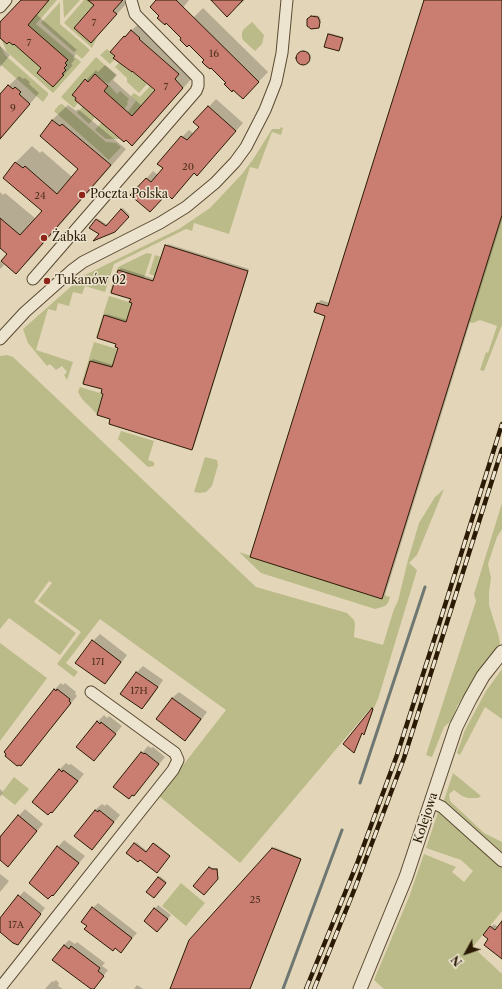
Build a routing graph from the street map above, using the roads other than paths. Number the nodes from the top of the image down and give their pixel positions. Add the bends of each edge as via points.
1 (6, 0) edge
2 (131, 0) edge
3 (287, 0) edge
4 (0, 7) edge
5 (33, 279) dead end
6 (0, 339) edge
7 (502, 652) edge
8 (91, 692) dead end
9 (431, 802) junction
10 (502, 861) edge
11 (0, 988) edge
12 (360, 989) edge

1 - 4 street
2 - 5 street via 135,14 198,78 198,86
3 - 6 street via 282,53 276,82 265,110 246,147 235,162 186,207 86,260 71,271
7 - 9 street, Kolejowa via 483,676 462,714
8 - 11 street via 175,753 178,760
9 - 10 street via 442,807
9 - 12 street, Kolejowa via 406,876

